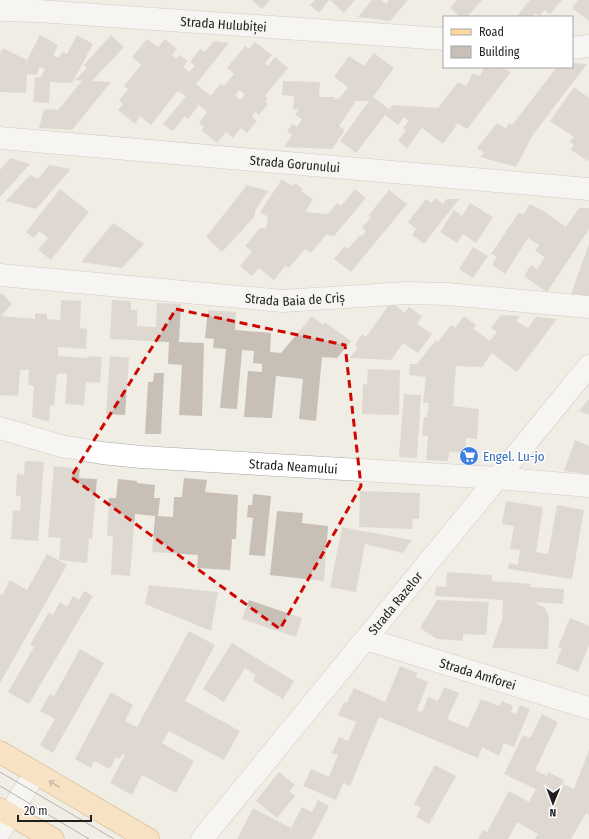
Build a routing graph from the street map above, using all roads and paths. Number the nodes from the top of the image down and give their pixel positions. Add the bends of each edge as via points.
1 (4, 8) edge
2 (443, 39) edge
3 (589, 46) edge
4 (573, 48) edge
5 (0, 138) edge
6 (589, 189) edge
7 (0, 275) edge
8 (589, 307) edge
9 (589, 366) edge
10 (0, 428) edge
11 (497, 478) junction
12 (589, 486) edge
13 (366, 639) junction
14 (589, 708) edge
15 (0, 752) edge
16 (35, 773) junction
17 (3, 818) edge
18 (53, 839) edge
19 (148, 839) edge
20 (202, 839) edge

1 - 2 street, Strada Hulubiței
3 - 4 street
5 - 6 street, Strada Gorunului
7 - 8 street, Strada Baia de Criș via 282,301 407,292
9 - 11 street, Strada Razelor
10 - 11 street, Strada Neamului via 61,446 102,453
11 - 12 street, Strada Neamului
11 - 13 street, Strada Razelor
13 - 14 street, Strada Amforei
13 - 20 street, Strada Razelor
15 - 16 main road
16 - 17 street
19 -> 16 main road
17 - 18 main road

